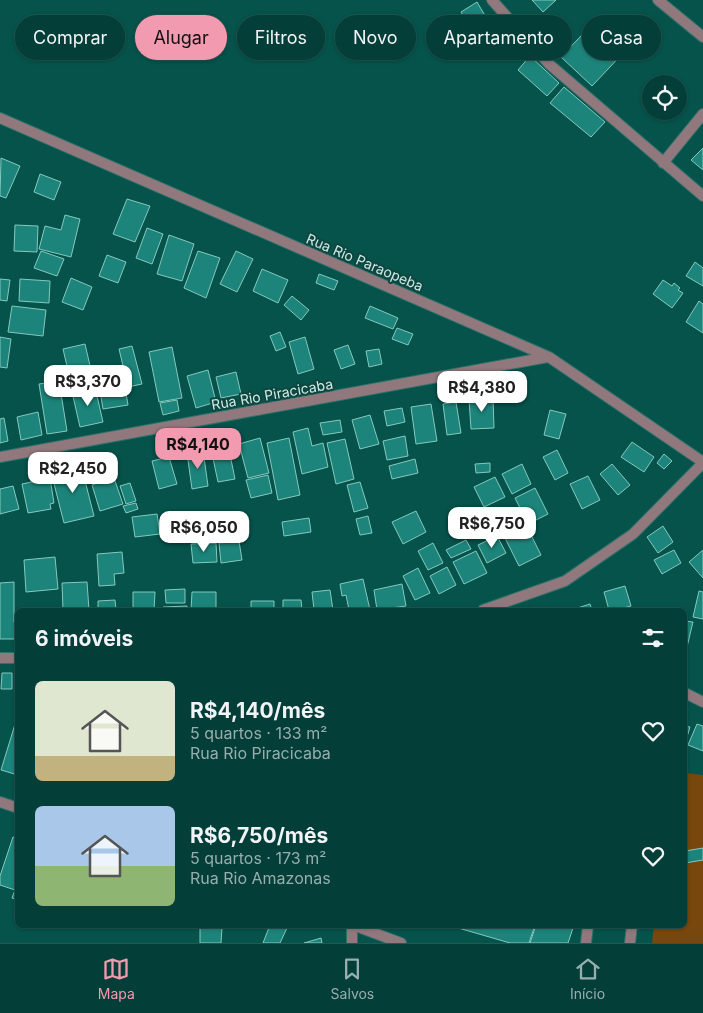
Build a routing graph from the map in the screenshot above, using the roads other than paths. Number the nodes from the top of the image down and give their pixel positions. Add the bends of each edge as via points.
1 (492, 0) edge
2 (658, 0) edge
3 (703, 37) edge
4 (703, 114) edge
5 (0, 118) edge
6 (663, 163) junction
7 (703, 196) edge
8 (549, 357) junction
9 (0, 457) edge
10 (703, 462) edge
11 (489, 608) edge
12 (0, 658) edge
13 (15, 658) edge
14 (687, 694) edge
15 (703, 702) edge
16 (0, 802) edge
17 (15, 807) edge
18 (352, 928) edge
19 (360, 928) edge
20 (588, 928) edge
21 (632, 928) edge
22 (352, 943) edge
23 (401, 943) edge
24 (586, 943) edge
25 (630, 943) edge

1 - 6 street via 549,64
2 - 3 street
4 - 6 street
5 - 8 street, Rua Rio Paraopeba
6 - 7 street
8 - 9 street, Rua Rio Piracicaba
8 - 10 street, Rua Rio Paraopeba
10 - 11 street via 633,534 565,581
12 - 13 street
14 - 15 street
16 - 17 street
18 - 22 street
19 - 23 street
20 - 24 street
21 - 25 street

